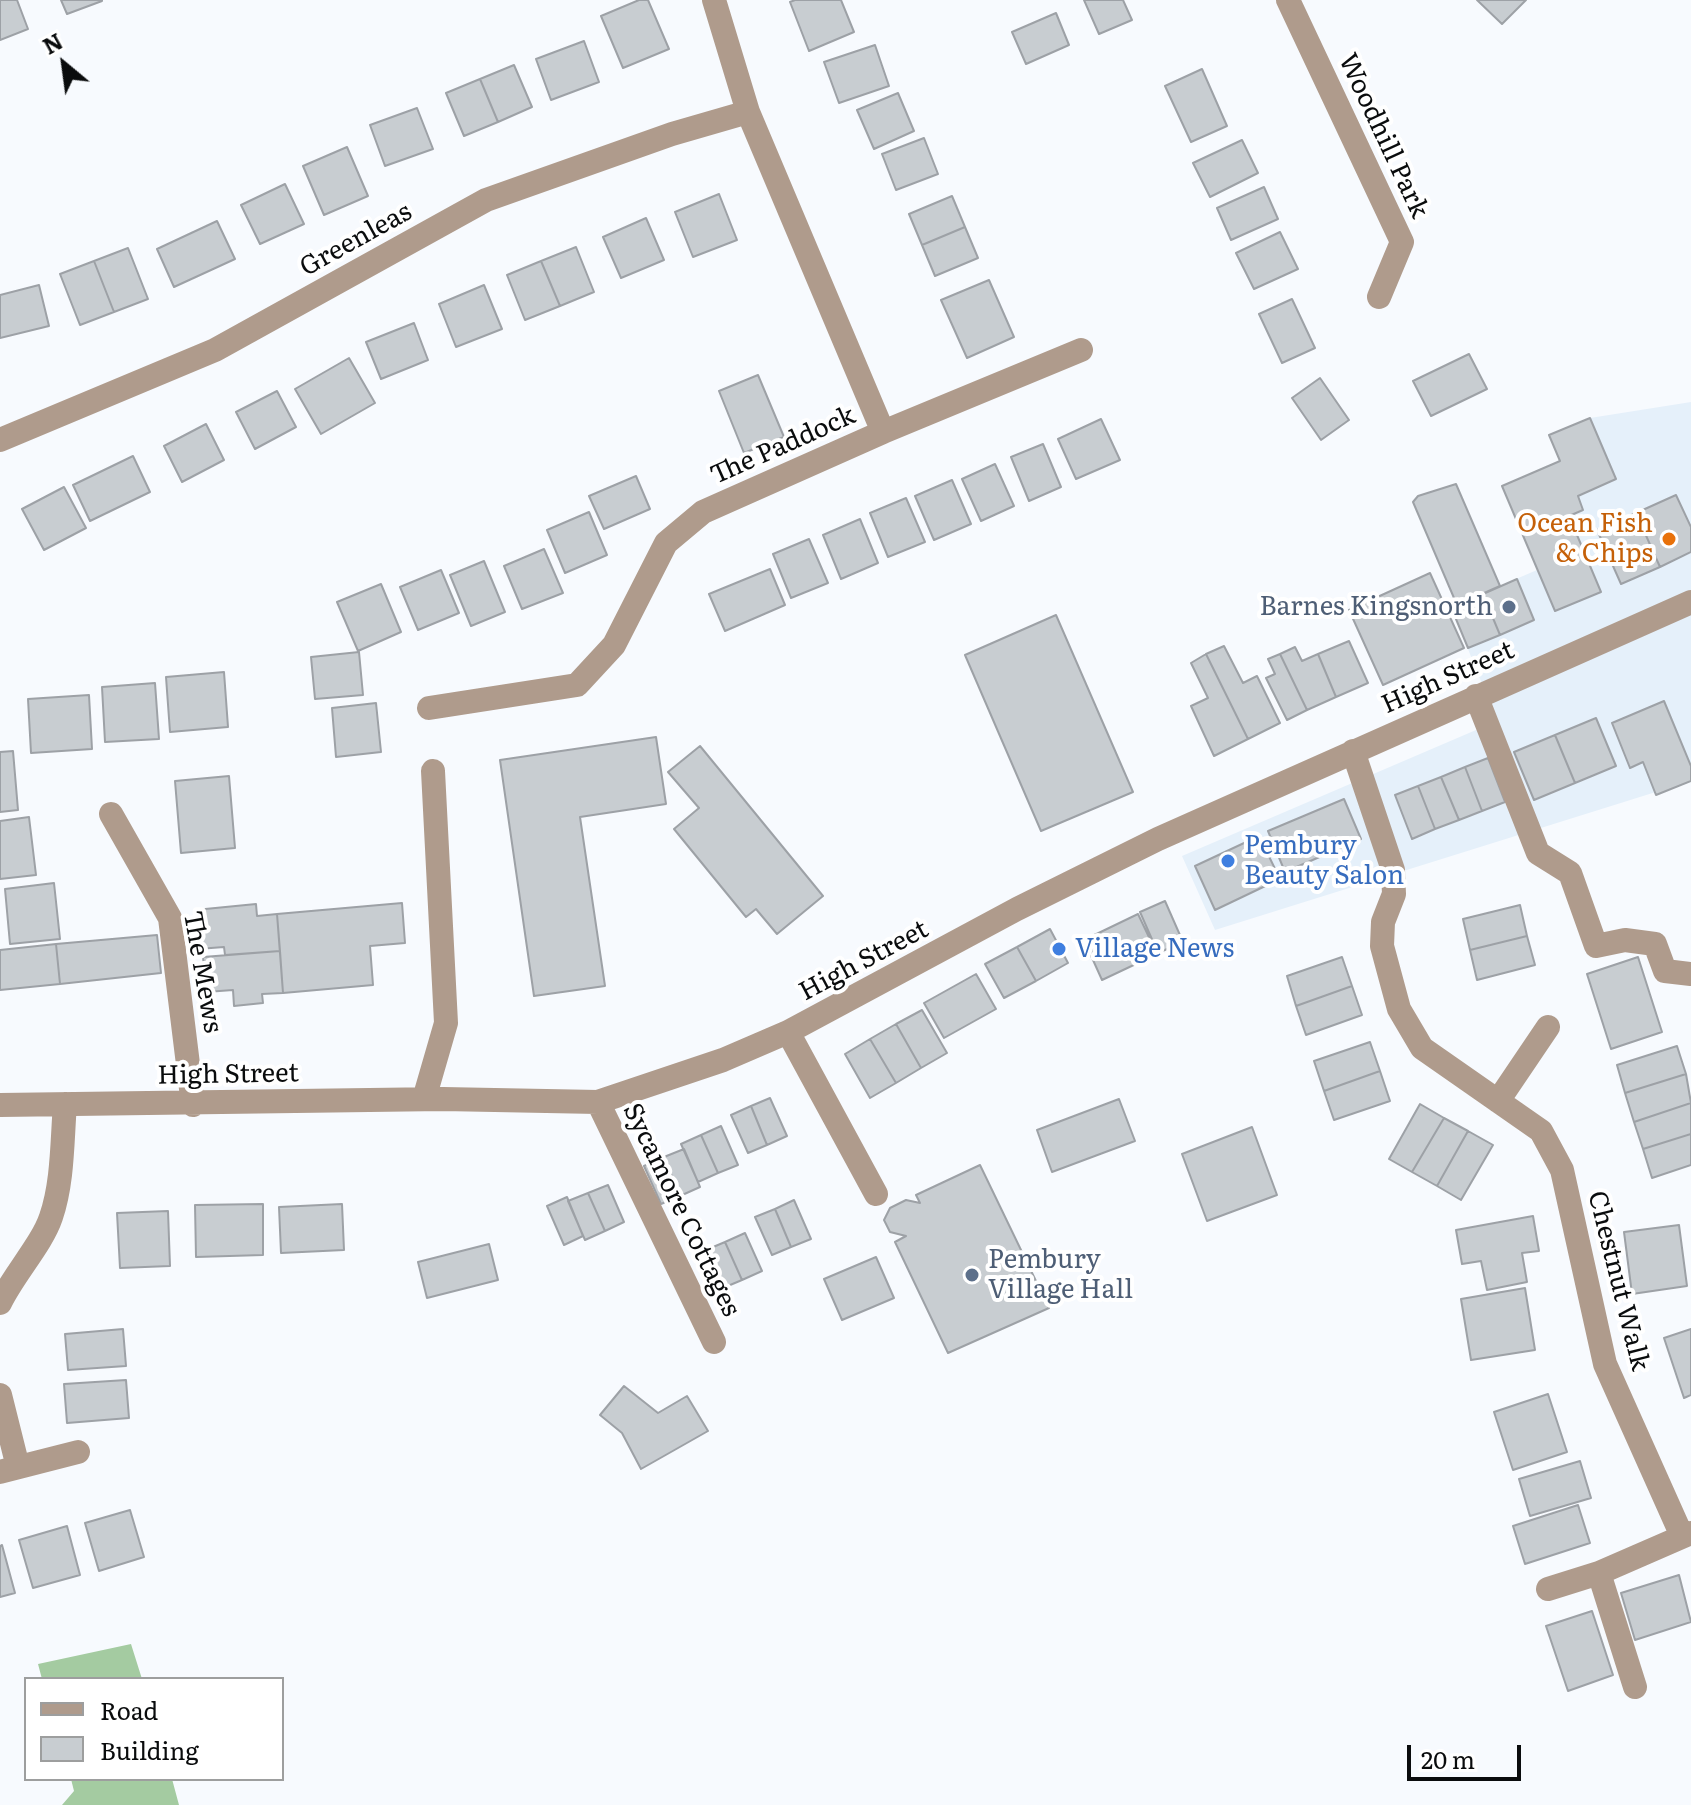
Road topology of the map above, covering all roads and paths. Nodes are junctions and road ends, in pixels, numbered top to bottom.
1 (714, 0) edge
2 (1288, 0) edge
3 (748, 112) junction
4 (1379, 297) dead end
5 (1081, 350) dead end
6 (883, 432) junction
7 (0, 440) edge
8 (1691, 602) edge
9 (1476, 696) junction
10 (429, 708) dead end
11 (1353, 751) junction
12 (433, 771) dead end
13 (111, 814) dead end
14 (1691, 974) edge
15 (1548, 1027) dead end
16 (788, 1032) junction
17 (424, 1099) junction
18 (1498, 1101) junction
19 (598, 1102) junction
20 (65, 1104) junction
21 (0, 1105) edge
22 (193, 1105) junction
23 (876, 1194) dead end
24 (0, 1303) edge
25 (714, 1342) dead end
26 (0, 1395) edge
27 (78, 1452) dead end
28 (9, 1470) edge
29 (1686, 1534) edge
30 (1599, 1573) junction
31 (1548, 1589) dead end
32 (1635, 1687) dead end

1 - 3 street, The Paddock
2 - 4 street, Woodhill Park
3 - 6 street, The Paddock
3 - 7 street, Greenleas
5 - 6 street
6 - 10 street, The Paddock
8 - 9 street, High Street
9 - 11 street, High Street
9 - 14 street
11 - 16 street, High Street
11 - 18 street, Chestnut Walk
12 - 17 street
13 - 22 street, The Mews
15 - 18 street
16 - 19 street, High Street
16 - 23 street
17 - 19 street, High Street
17 - 22 street, High Street
18 - 29 street, Chestnut Walk
19 - 25 street, Sycamore Cottages
20 - 21 street, High Street
20 - 22 street, High Street
20 - 24 street
26 - 28 street
27 - 28 street
29 - 30 street, Chestnut Walk
30 - 31 street, Chestnut Walk
30 - 32 street

